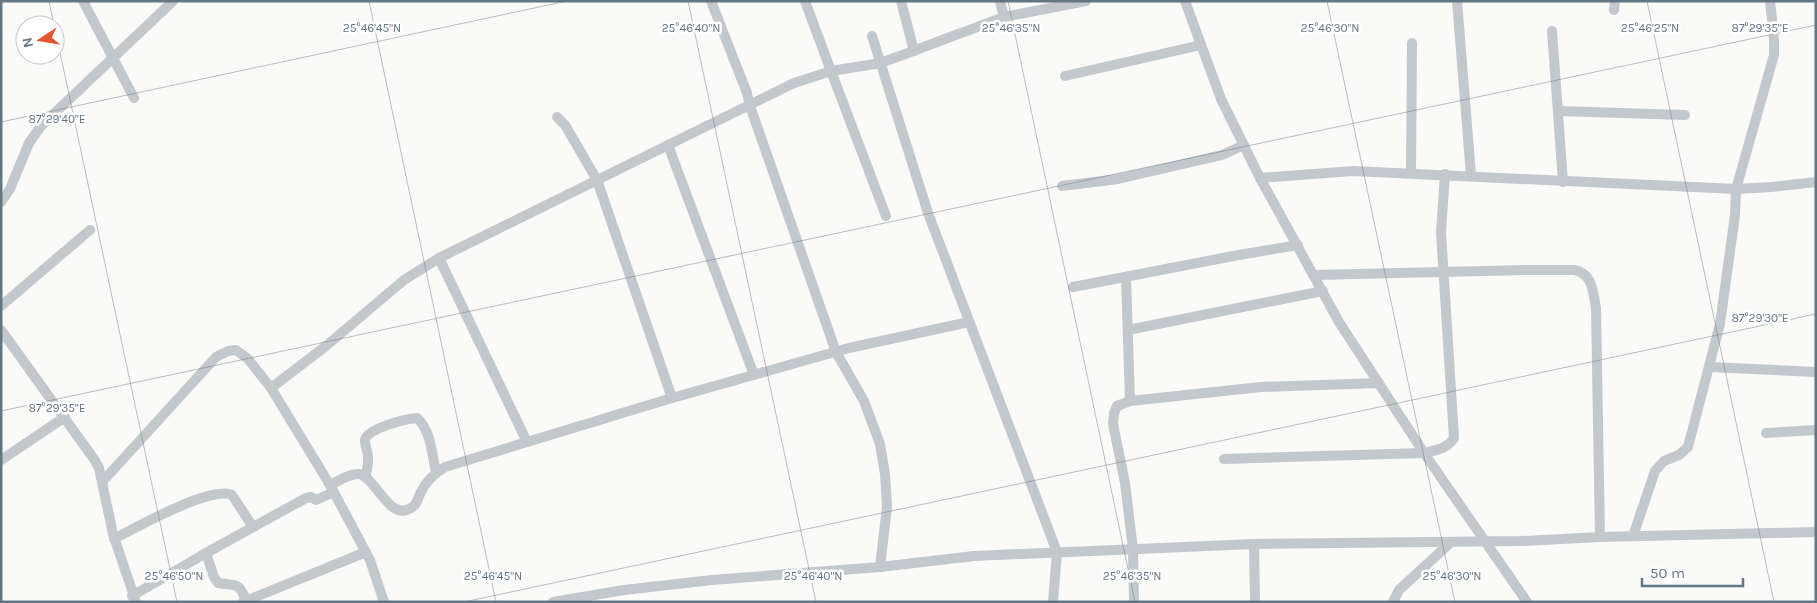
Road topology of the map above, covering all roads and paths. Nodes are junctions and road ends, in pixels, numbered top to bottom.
1 (83, 1) edge
2 (173, 1) edge
3 (711, 1) edge
4 (805, 1) edge
5 (901, 1) edge
6 (1000, 1) edge
7 (1185, 1) edge
8 (1457, 1) edge
9 (1770, 1) edge
10 (1079, 2) edge
11 (1004, 17) junction
12 (1552, 31) dead end
13 (872, 36) dead end
14 (1412, 43) dead end
15 (1201, 45) junction
16 (914, 51) junction
17 (114, 58) junction
18 (881, 64) junction
19 (831, 71) junction
20 (1065, 76) dead end
21 (134, 98) dead end
22 (750, 104) junction
23 (1558, 111) junction
24 (1685, 115) dead end
25 (557, 117) dead end
26 (668, 145) junction
27 (1244, 145) junction
28 (1410, 172) junction
29 (1445, 174) junction
30 (1471, 175) junction
31 (1260, 178) junction
32 (597, 180) junction
33 (1563, 182) junction
34 (1816, 182) edge
35 (1062, 186) dead end
36 (1736, 189) junction
37 (1, 202) edge
38 (886, 216) dead end
39 (90, 230) dead end
40 (1298, 245) junction
41 (439, 258) junction
42 (1443, 272) junction
43 (1314, 275) junction
44 (1126, 277) junction
45 (1073, 287) dead end
46 (1323, 292) junction
47 (1, 306) edge
48 (969, 322) junction
49 (1, 330) edge
50 (1128, 330) junction
51 (836, 352) junction
52 (1709, 367) junction
53 (1816, 372) edge
54 (754, 375) junction
55 (1379, 383) junction
56 (271, 388) junction
57 (672, 398) junction
58 (1130, 401) junction
59 (64, 417) junction
60 (1816, 430) edge
61 (1766, 433) dead end
62 (527, 442) junction
63 (1424, 453) junction
64 (1224, 459) dead end
65 (1, 460) edge
66 (436, 472) junction
67 (365, 477) junction
68 (102, 481) junction
69 (332, 488) junction
70 (253, 527) junction
71 (1816, 532) edge
72 (1633, 536) junction
73 (1600, 537) junction
74 (114, 539) junction
75 (1487, 542) junction
76 (1450, 543) junction
77 (1254, 544) junction
78 (1133, 549) junction
79 (366, 552) junction
80 (1056, 552) junction
81 (206, 553) junction
82 (880, 568) junction
83 (134, 599) edge
84 (244, 601) edge
85 (384, 602) edge
86 (553, 602) edge
87 (1053, 602) edge
88 (1134, 602) edge
89 (1255, 602) edge
90 (1393, 602) edge
91 (1527, 602) edge

1 - 17 street
2 - 17 street
3 - 22 street
4 - 19 street
5 - 16 street
6 - 11 street
7 - 15 street
8 - 30 street
9 - 36 street
10 - 11 street
11 - 16 street
12 - 23 street
13 - 18 street
14 - 28 street
15 - 20 street
15 - 27 street
16 - 18 street
17 - 21 street
17 - 37 street
18 - 19 street
18 - 48 street
19 - 22 street
19 - 38 street
22 - 26 street
22 - 51 street
23 - 24 street
23 - 33 street
25 - 32 street
26 - 32 street
26 - 54 street
27 - 31 street
27 - 35 street
28 - 29 street
28 - 31 street
29 - 30 street
29 - 42 street
30 - 33 street
31 - 40 street
32 - 41 street
32 - 57 street
33 - 36 street
34 - 36 street
36 - 52 street
39 - 47 street
40 - 43 street
40 - 44 street
41 - 56 street
41 - 62 street
42 - 43 street
42 - 63 street
42 - 73 street
43 - 46 street
44 - 45 street
44 - 50 street
46 - 50 street
46 - 55 street
48 - 51 street
48 - 80 street
49 - 59 street
50 - 58 street
51 - 54 street
51 - 82 street
52 - 53 street
52 - 72 street
54 - 57 street
55 - 58 street
55 - 63 street
56 - 68 street
56 - 69 street
57 - 62 street
58 - 78 street
59 - 65 street
59 - 68 street
60 - 61 street
62 - 66 street
63 - 64 street
63 - 75 street
66 - 67 street
66 - 67 street
67 - 69 street
68 - 74 street
69 - 70 street
69 - 79 street
70 - 74 street
70 - 81 street
71 - 72 street
72 - 73 street
73 - 75 street
74 - 83 street
75 - 76 street
75 - 91 street
76 - 77 street
76 - 90 street
77 - 78 street
77 - 89 street
78 - 80 street
78 - 88 street
79 - 84 street
79 - 85 street
80 - 82 street
80 - 87 street
81 - 83 street
81 - 84 street
82 - 86 street

